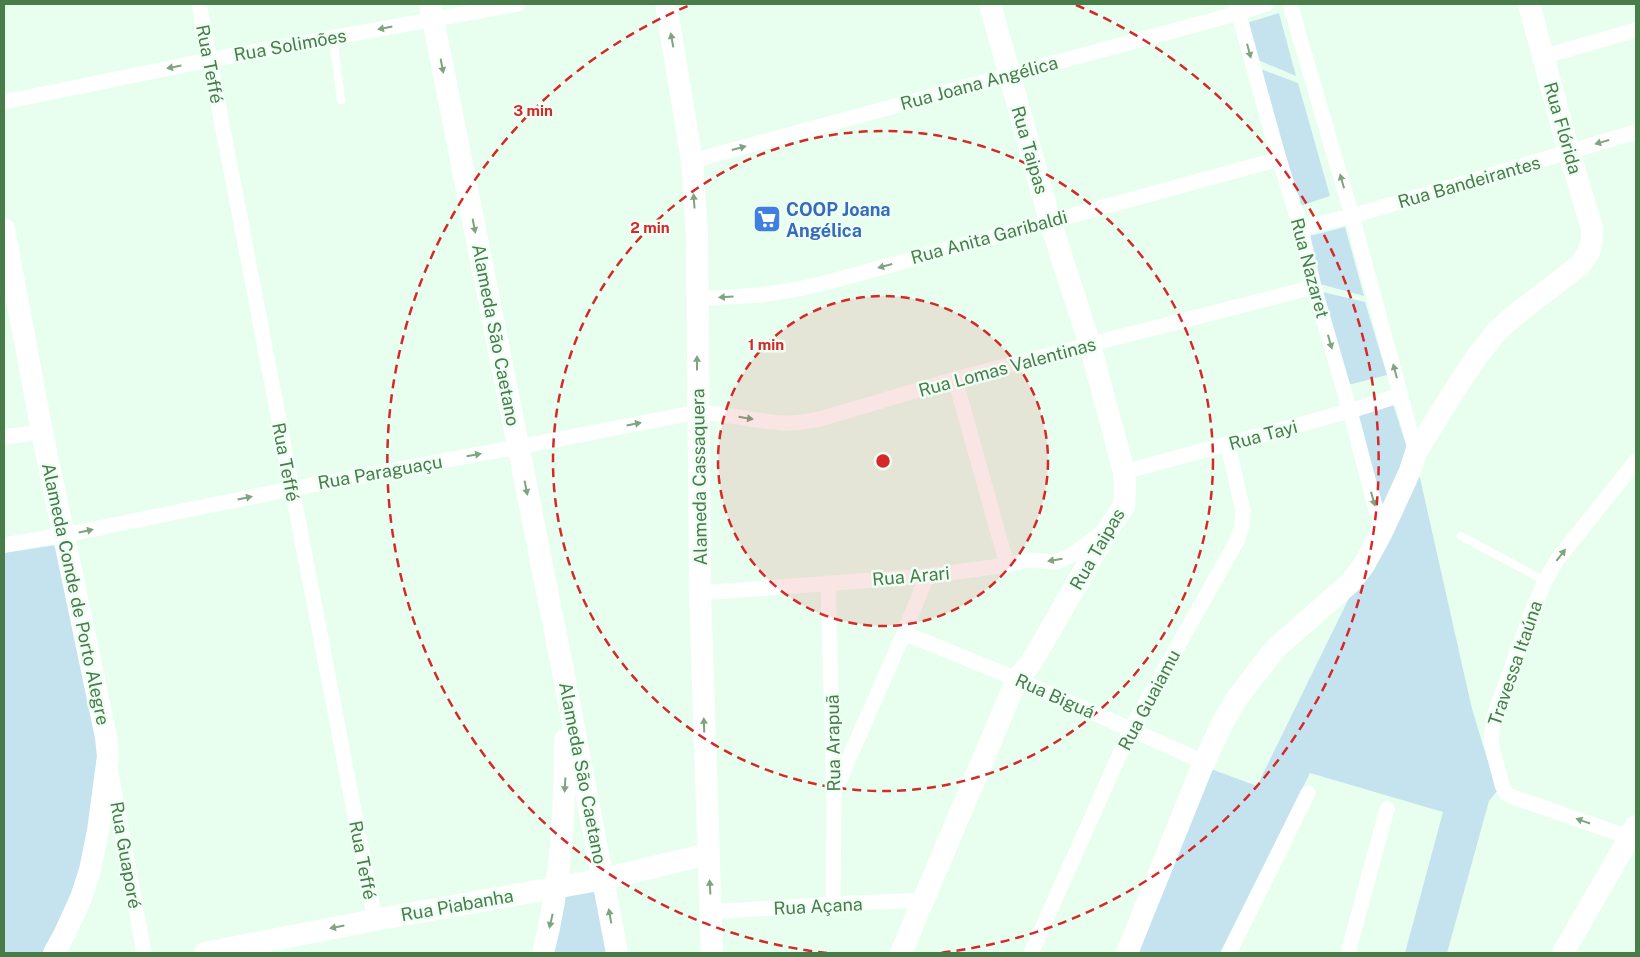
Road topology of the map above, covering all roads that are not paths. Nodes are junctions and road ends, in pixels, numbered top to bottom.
1 (199, 4) edge
2 (518, 4) edge
3 (666, 4) edge
4 (990, 4) edge
5 (1266, 4) edge
6 (1290, 4) edge
7 (1529, 4) edge
8 (1238, 8) edge
9 (432, 11) edge
10 (1636, 30) edge
11 (333, 37) junction
12 (1542, 57) junction
13 (209, 60) junction
14 (1009, 75) junction
15 (341, 100) dead end
16 (4, 102) edge
17 (1636, 132) edge
18 (1569, 152) junction
19 (1279, 159) junction
20 (692, 161) junction
21 (1352, 216) junction
22 (1050, 221) junction
23 (1301, 228) junction
24 (4, 229) edge
25 (1314, 287) junction
26 (697, 299) junction
27 (1090, 345) junction
28 (955, 379) junction
29 (1401, 395) junction
30 (1350, 411) junction
31 (698, 412) junction
32 (42, 432) junction
33 (4, 437) edge
34 (1228, 445) junction
35 (518, 447) junction
36 (1416, 452) junction
37 (1636, 461) edge
38 (1124, 472) junction
39 (291, 489) junction
40 (1110, 526) junction
41 (1382, 532) junction
42 (64, 535) junction
43 (1461, 536) dead end
44 (4, 545) edge
45 (1007, 565) junction
46 (927, 576) junction
47 (1544, 581) junction
48 (828, 583) junction
49 (700, 593) junction
50 (904, 633) junction
51 (562, 666) junction
52 (1017, 679) junction
53 (1131, 729) junction
54 (108, 756) junction
55 (1204, 762) junction
56 (834, 792) junction
57 (1308, 793) dead end
58 (1388, 809) dead end
59 (1633, 832) edge
60 (708, 854) junction
61 (604, 880) junction
62 (557, 888) junction
63 (925, 900) junction
64 (833, 904) junction
65 (711, 912) junction
66 (375, 920) junction
67 (1571, 948) edge
68 (54, 953) edge
69 (144, 953) edge
70 (205, 953) edge
71 (543, 953) edge
72 (617, 953) edge
73 (712, 953) edge
74 (901, 953) edge
75 (1031, 953) edge
76 (1128, 953) edge
77 (1229, 953) edge
78 (1348, 953) edge

1 - 13 street, Rua Teffé
2 - 9 street, Rua Solimões
20 -> 3 street, Alameda Cassaquera
4 - 14 street, Rua Taipas
5 - 8 street, Rua Joana Angélica
21 -> 6 street
7 - 12 street, Rua Flórida
8 - 14 street, Rua Joana Angélica
8 -> 19 street, Rua Nazaret
9 -> 11 street, Rua Solimões
9 -> 35 street, Alameda São Caetano
10 - 12 street
11 - 13 street, Rua Solimões
11 - 15 lane
12 - 18 street, Rua Flórida
13 -> 16 street, Rua Solimões
13 - 39 street, Rua Teffé
20 -> 14 street, Rua Joana Angélica
14 - 22 street, Rua Taipas
17 -> 18 street, Rua Bandeirantes
18 - 21 street, Rua Bandeirantes
18 - 36 street, Rua Flórida
19 - 22 street, Rua Anita Garibaldi
19 - 23 street, Rua Nazaret
26 -> 20 street, Alameda Cassaquera
21 - 23 street, Rua Bandeirantes
29 -> 21 street
22 -> 26 street, Rua Anita Garibaldi
22 - 27 street, Rua Taipas
23 - 25 street, Rua Nazaret
24 - 32 street, Alameda Conde de Porto Alegre
25 - 27 street, Rua Lomas Valentinas
25 -> 30 street, Rua Nazaret
31 -> 26 street, Alameda Cassaquera
27 - 28 street, Rua Lomas Valentinas
27 - 38 street, Rua Taipas
31 -> 28 street, Rua Lomas Valentinas
28 - 45 street
29 - 30 street, Rua Tayi
29 - 36 street
30 - 34 street, Rua Tayi
30 -> 41 street, Rua Nazaret
35 -> 31 street, Rua Paraguaçu
31 - 49 street, Alameda Cassaquera
32 - 33 street
32 - 42 street, Alameda Conde de Porto Alegre
34 - 38 street, Rua Tayi
34 - 53 street, Rua Guaiamu
39 -> 35 street, Rua Paraguaçu
35 -> 51 street, Alameda São Caetano
36 - 41 street
47 -> 37 street, Travessa Itaúna
38 - 40 street, Rua Taipas
42 -> 39 street, Rua Paraguaçu
39 - 66 street, Rua Teffé
40 -> 45 street, Rua Arari
40 - 52 street, Rua Taipas
41 - 55 street
42 - 44 street, Rua Paraguaçu
42 - 54 street, Alameda Conde de Porto Alegre
43 - 47 lane
45 - 46 street, Rua Arari
46 - 48 street, Rua Arari
46 - 50 street
59 -> 47 street, Travessa Itaúna
48 - 49 street, Rua Arari
48 - 56 street, Rua Arapuã
60 -> 49 street, Alameda Cassaquera
50 - 52 street, Rua Biguá
50 - 56 street
51 - 61 street, Alameda São Caetano
51 -> 62 street, Alameda São Caetano
52 - 53 street, Rua Biguá
52 - 63 street, Rua Taipas
53 - 55 street, Rua Biguá
53 - 75 street, Rua Guaiamu
54 - 68 street, Alameda Conde de Porto Alegre
54 - 69 street, Rua Guaporé
55 - 76 street
56 - 64 street, Rua Arapuã
57 - 77 street
58 - 78 street
59 - 67 street
60 - 61 street, Rua Piabanha
65 -> 60 street, Alameda Cassaquera
61 - 62 street, Rua Piabanha
72 -> 61 street, Alameda São Caetano
62 - 66 street, Rua Piabanha
62 -> 71 street, Alameda São Caetano
63 - 64 street, Rua Açana
63 - 74 street, Rua Taipas
64 - 65 street, Rua Açana
65 - 73 street, Alameda Cassaquera
66 -> 70 street, Rua Piabanha

